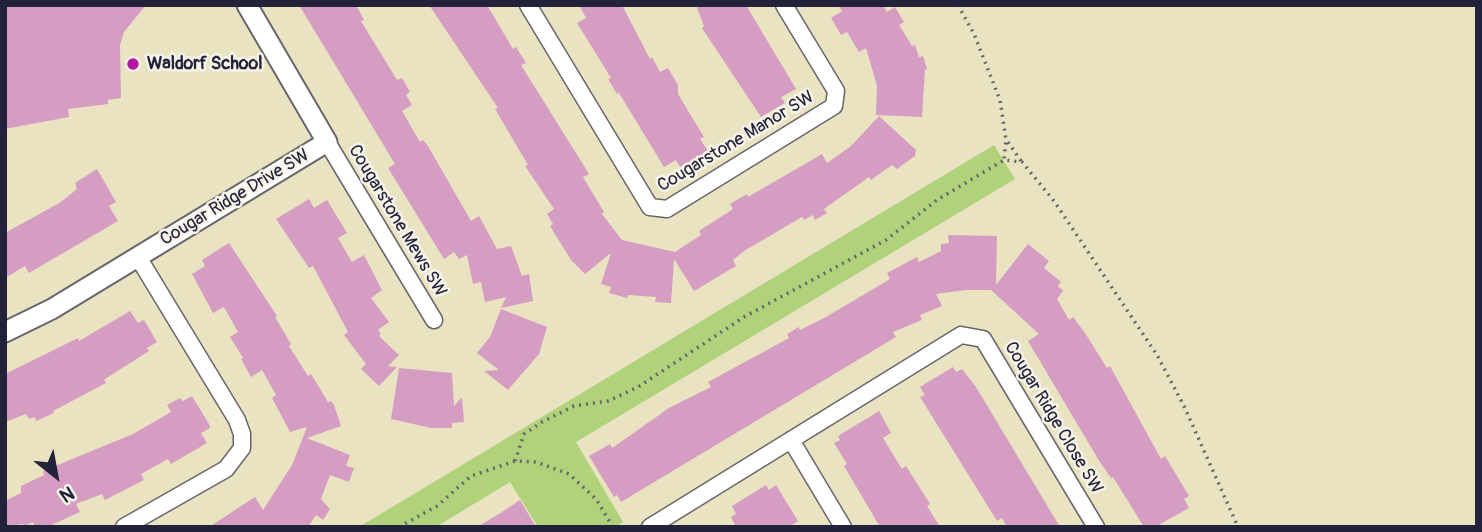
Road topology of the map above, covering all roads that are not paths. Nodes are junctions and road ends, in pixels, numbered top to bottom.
1 (247, 5) edge
2 (528, 5) edge
3 (784, 5) edge
4 (327, 142) junction
5 (138, 257) junction
6 (435, 320) dead end
7 (5, 332) edge
8 (792, 440) junction
9 (124, 527) edge
10 (650, 527) edge
11 (843, 527) edge
12 (1096, 527) edge

1 - 4 street, Cougar Ridge Drive SW
2 - 3 street, Cougarstone Manor SW
4 - 5 street, Cougar Ridge Drive SW
4 - 6 street, Cougarstone Mews SW
5 - 7 street, Cougar Ridge Drive SW
5 - 9 street
8 - 10 street, Cougar Ridge Close SW
8 - 11 street
8 - 12 street, Cougar Ridge Close SW

